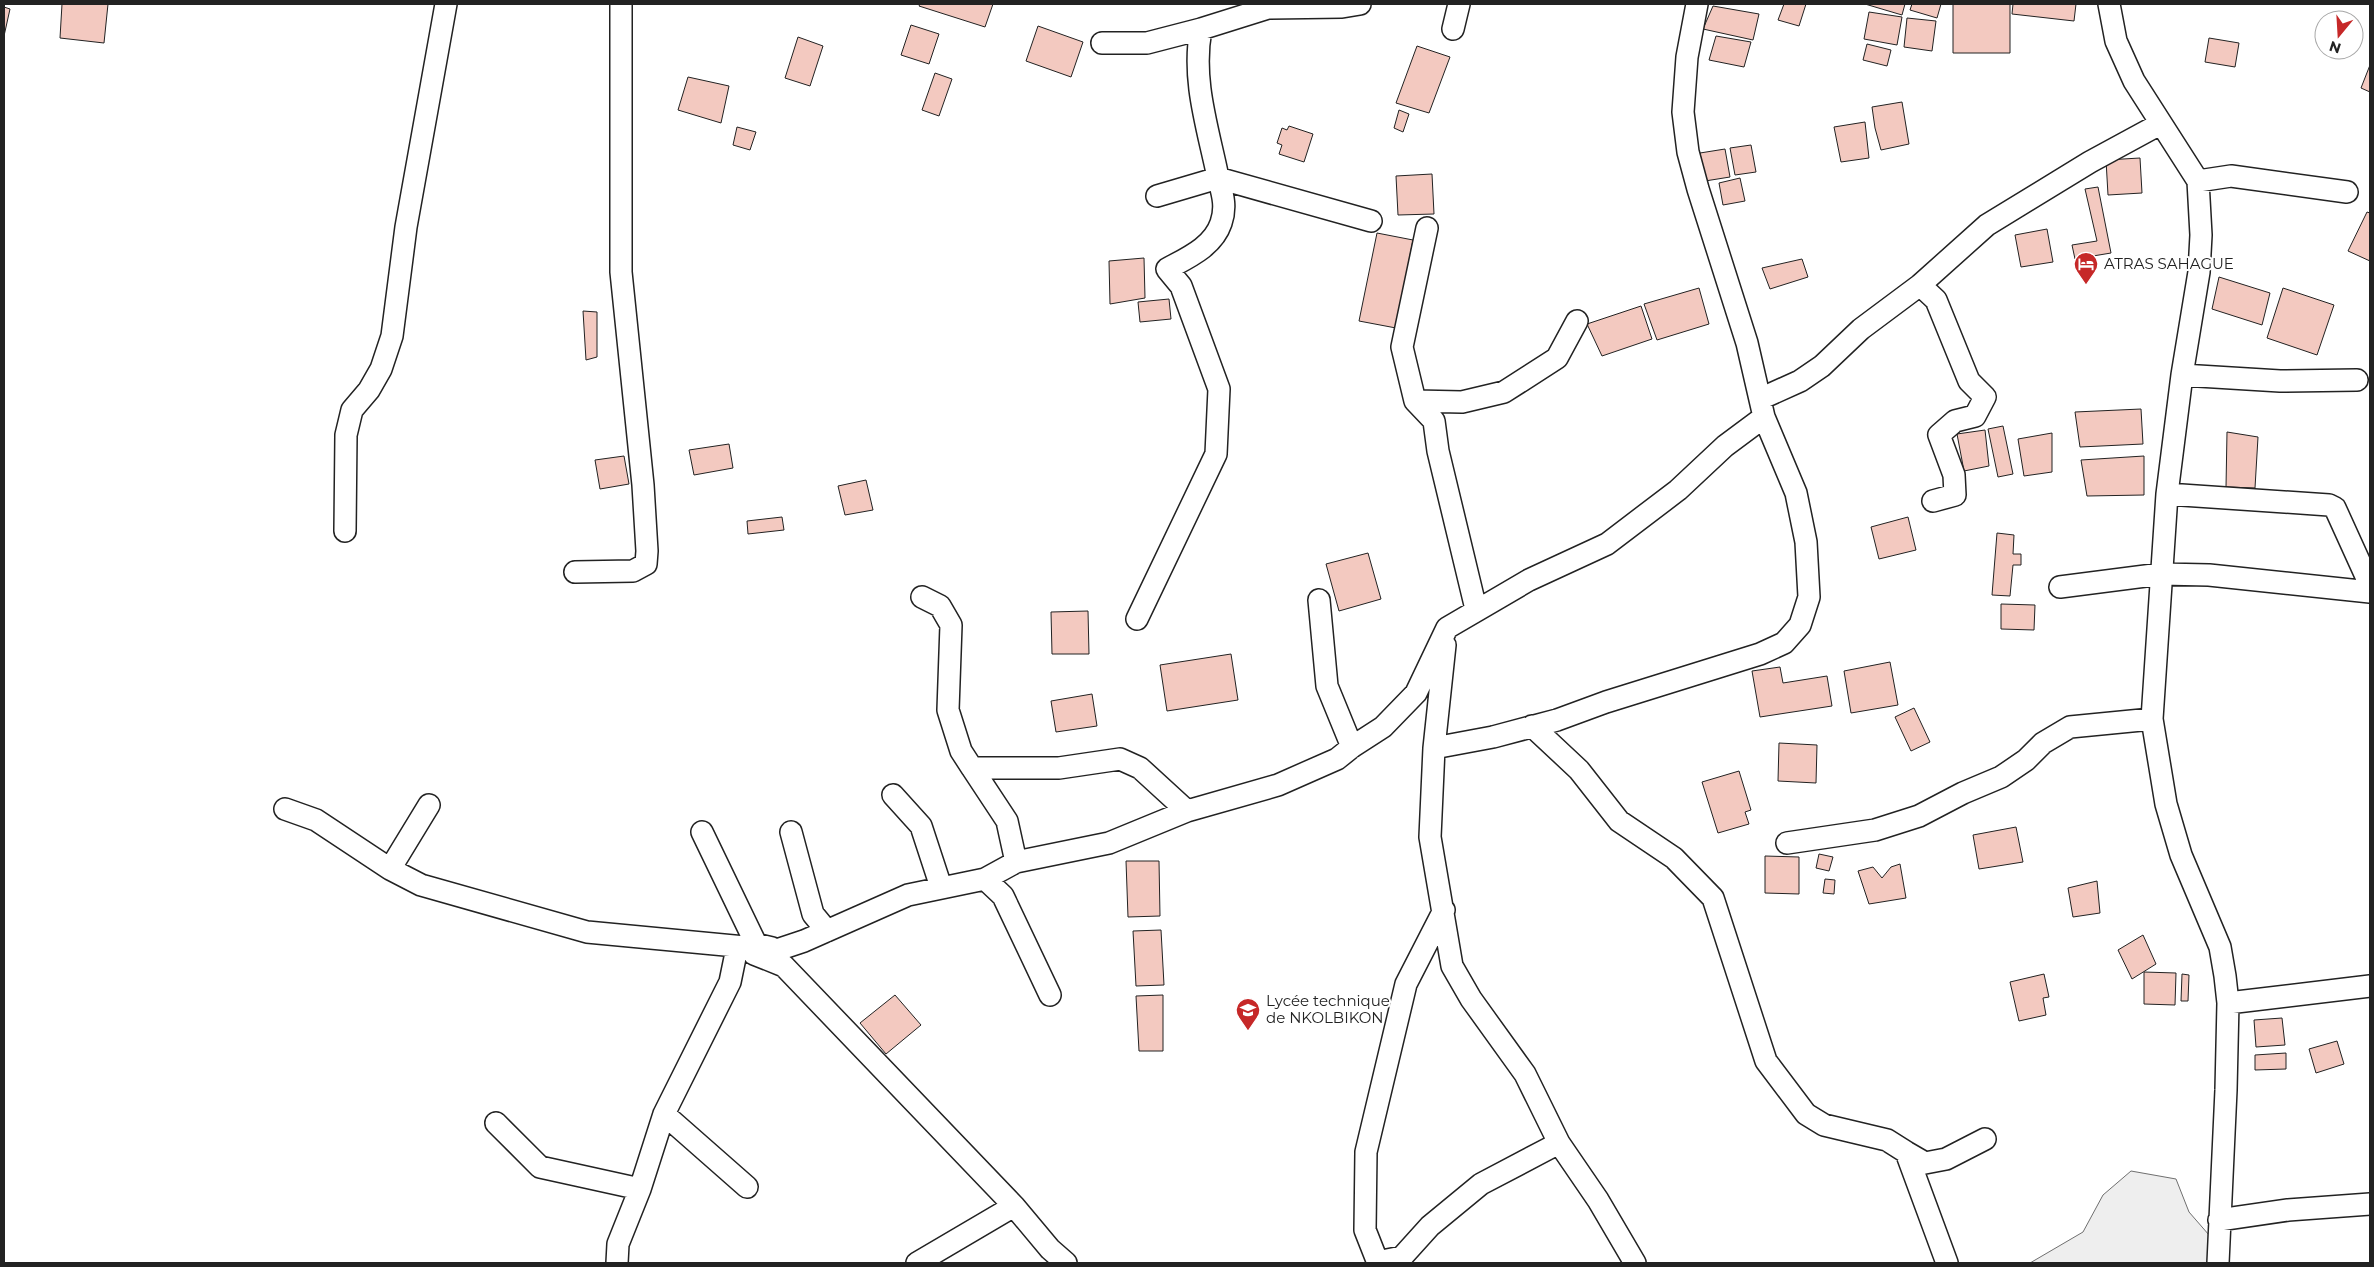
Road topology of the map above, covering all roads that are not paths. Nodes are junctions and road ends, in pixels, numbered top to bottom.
1 (446, 4) edge
2 (621, 4) edge
3 (1360, 4) edge
4 (1459, 4) edge
5 (1697, 4) edge
6 (2109, 4) edge
7 (1267, 6) edge
8 (1201, 29) junction
9 (1453, 29) dead end
10 (1102, 43) dead end
11 (2160, 124) junction
12 (1218, 178) junction
13 (2198, 181) junction
14 (2346, 192) dead end
15 (1157, 196) dead end
16 (1371, 221) dead end
17 (1427, 228) dead end
18 (1920, 285) junction
19 (1578, 321) dead end
20 (2182, 375) junction
21 (2357, 380) dead end
22 (1415, 401) junction
23 (1762, 408) junction
24 (2167, 494) junction
25 (1933, 501) dead end
26 (345, 531) dead end
27 (575, 572) dead end
28 (2161, 574) junction
29 (2370, 584) edge
30 (2060, 587) dead end
31 (2370, 592) edge
32 (922, 597) dead end
33 (1319, 600) dead end
34 (1476, 609) junction
35 (1137, 619) dead end
36 (1447, 628) junction
37 (2152, 719) junction
38 (1532, 726) junction
39 (1352, 746) junction
40 (1434, 748) junction
41 (972, 768) junction
42 (893, 794) dead end
43 (429, 805) dead end
44 (286, 809) dead end
45 (1187, 811) junction
46 (702, 832) dead end
47 (791, 832) dead end
48 (1787, 843) dead end
49 (1016, 862) junction
50 (390, 869) junction
51 (985, 879) junction
52 (941, 887) junction
53 (1444, 910) junction
54 (827, 930) junction
55 (737, 948) junction
56 (777, 950) junction
57 (2370, 986) edge
58 (1050, 995) dead end
59 (2228, 1003) junction
60 (664, 1114) junction
61 (496, 1123) dead end
62 (1985, 1140) dead end
63 (1559, 1143) junction
64 (1906, 1152) junction
65 (747, 1187) dead end
66 (640, 1189) junction
67 (2370, 1204) edge
68 (1014, 1206) junction
69 (2219, 1220) junction
70 (1378, 1262) edge
71 (617, 1263) edge
72 (917, 1263) edge
73 (1066, 1263) edge
74 (1635, 1263) edge
75 (1947, 1263) edge
76 (2218, 1263) edge

1 - 26 street
2 - 27 street
3 - 7 street
4 - 9 street
5 - 23 street
6 - 11 street
7 - 8 street
8 - 10 street
8 - 12 street
11 - 13 street
11 - 18 street
12 - 15 street
12 - 16 street
12 - 35 street
13 - 14 street
13 - 20 street
17 - 22 street
18 - 23 street
18 - 25 street
19 - 22 street
20 - 21 street
20 - 24 street
22 - 34 street
23 - 34 street
23 - 38 street
24 - 28 street
24 - 29 street
28 - 30 street
28 - 31 street
28 - 37 street
32 - 41 street
33 - 39 street
34 - 36 street
36 - 39 street
36 - 40 street
37 - 48 street
37 - 59 street
38 - 40 street
38 - 64 street
39 - 45 street
40 - 53 street
41 - 45 street
41 - 49 street
42 - 52 street
43 - 50 street
44 - 50 street
45 - 49 street
46 - 56 street
47 - 54 street
49 - 51 street
50 - 55 street
51 - 52 street
51 - 58 street
52 - 54 street
53 - 63 street
53 - 70 street
54 - 56 street
55 - 56 street
55 - 60 street
55 - 68 street
57 - 59 street
59 - 69 street
60 - 65 street
60 - 66 street
61 - 66 street
62 - 64 street
63 - 70 street
63 - 74 street
64 - 75 street
66 - 71 street
67 - 69 street
68 - 72 street
68 - 73 street
69 - 76 street

